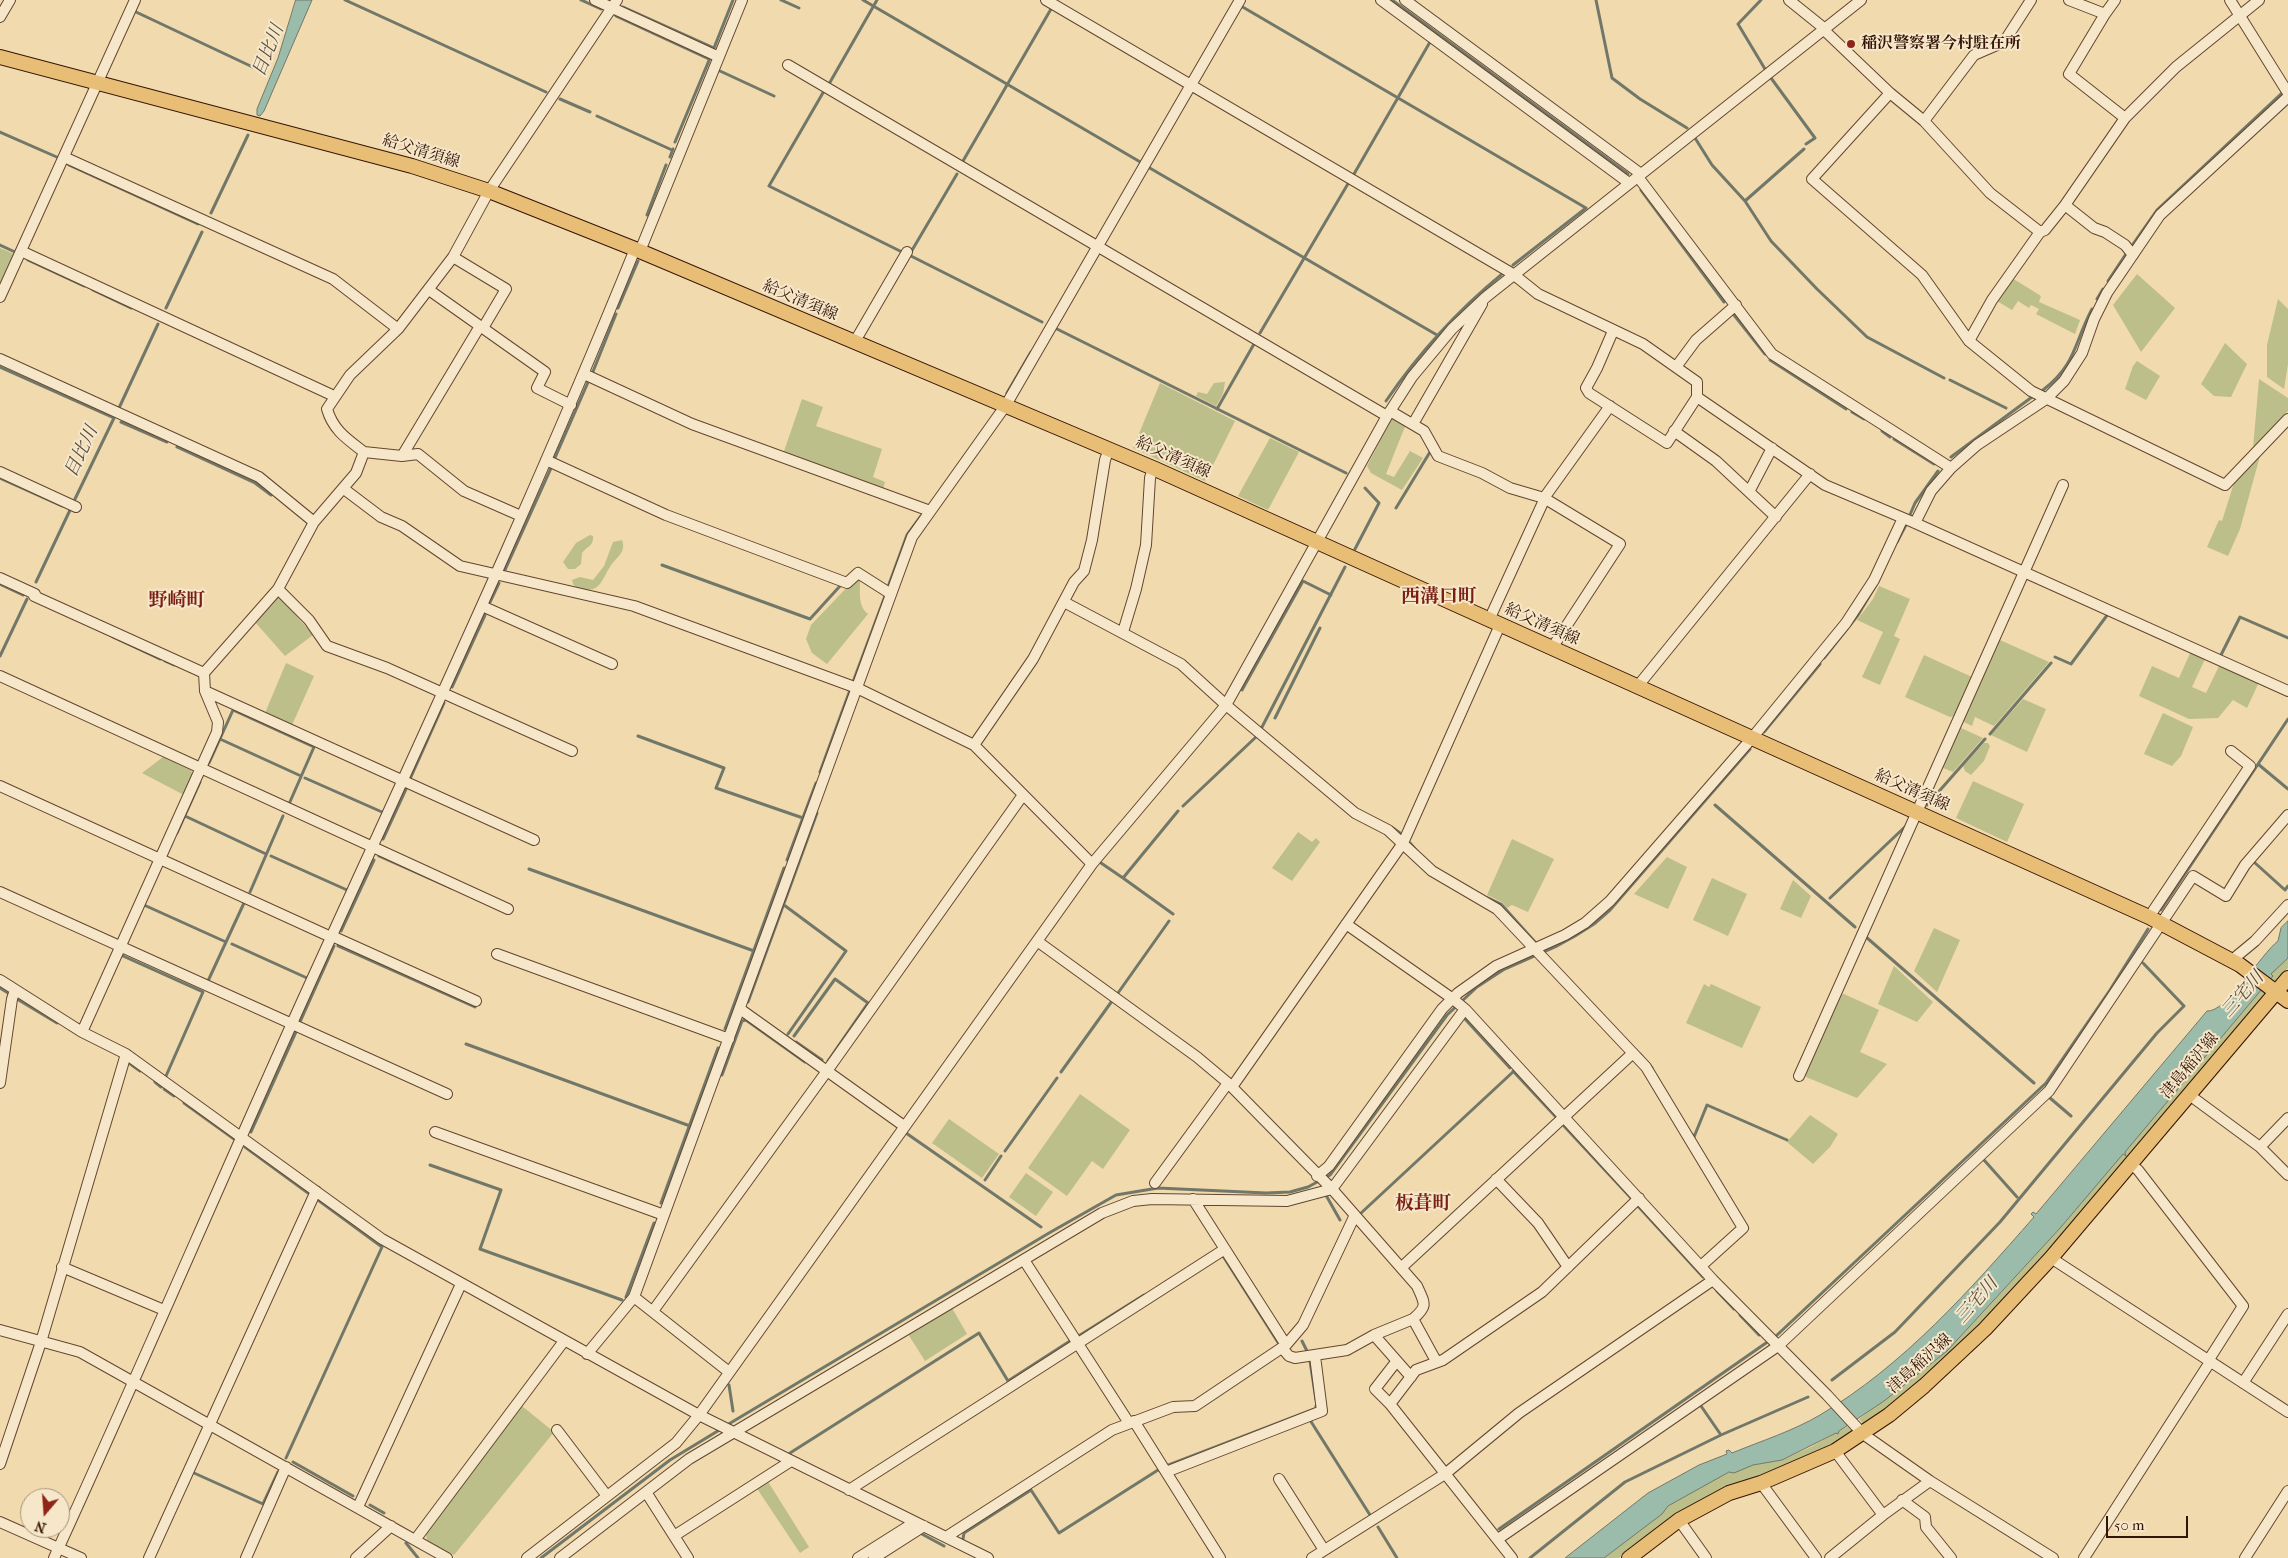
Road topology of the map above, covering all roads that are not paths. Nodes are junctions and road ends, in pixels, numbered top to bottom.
1 (10, 0) edge
2 (135, 0) edge
3 (595, 0) edge
4 (742, 0) edge
5 (1046, 0) edge
6 (1240, 0) edge
7 (1381, 0) edge
8 (1405, 0) edge
9 (1789, 0) edge
10 (1861, 0) edge
11 (2032, 0) edge
12 (2069, 0) edge
13 (2115, 0) edge
14 (2230, 0) edge
15 (2258, 0) edge
16 (614, 4) edge
17 (2105, 14) junction
18 (2239, 15) junction
19 (0, 17) edge
20 (1825, 29) junction
21 (0, 57) edge
22 (719, 57) junction
23 (788, 65) dead end
24 (97, 84) junction
25 (1191, 84) junction
26 (1890, 93) junction
27 (2288, 95) edge
28 (2125, 118) junction
29 (1924, 121) junction
30 (64, 157) junction
31 (1636, 178) junction
32 (489, 191) junction
33 (2065, 205) junction
34 (2040, 232) junction
35 (1098, 246) junction
36 (637, 250) junction
37 (21, 251) junction
38 (907, 252) dead end
39 (2133, 255) junction
40 (453, 257) junction
41 (1513, 274) junction
42 (429, 290) junction
43 (0, 296) edge
44 (1486, 297) junction
45 (1736, 305) junction
46 (481, 327) junction
47 (398, 329) junction
48 (1613, 331) junction
49 (1969, 341) junction
50 (854, 343) junction
51 (0, 359) edge
52 (1676, 367) junction
53 (584, 374) junction
54 (334, 396) junction
55 (1696, 397) junction
56 (2046, 399) junction
57 (571, 404) junction
58 (1006, 405) junction
59 (1610, 406) junction
60 (1388, 413) junction
61 (2288, 418) edge
62 (1413, 424) junction
63 (1674, 431) junction
64 (1772, 448) junction
65 (1109, 449) junction
66 (364, 452) junction
67 (402, 456) junction
68 (546, 460) junction
69 (1154, 468) junction
70 (1952, 468) junction
71 (0, 472) edge
72 (1810, 474) junction
73 (2063, 485) dead end
74 (344, 489) junction
75 (1749, 492) junction
76 (1545, 498) junction
77 (76, 507) dead end
78 (930, 511) junction
79 (521, 516) junction
80 (1776, 517) junction
81 (1903, 518) junction
82 (314, 522) junction
83 (1915, 523) junction
84 (1316, 542) junction
85 (2024, 572) junction
86 (496, 575) junction
87 (0, 578) edge
88 (278, 589) junction
89 (891, 594) junction
90 (1064, 602) junction
91 (482, 606) junction
92 (1495, 622) junction
93 (1123, 632) junction
94 (1552, 648) junction
95 (612, 664) dead end
96 (204, 673) junction
97 (0, 676) edge
98 (1637, 687) junction
99 (857, 688) junction
100 (205, 691) junction
101 (2288, 691) edge
102 (442, 692) junction
103 (1226, 705) junction
104 (1752, 738) junction
105 (974, 745) junction
106 (572, 751) dead end
107 (2231, 751) dead end
108 (200, 769) junction
109 (402, 780) junction
110 (0, 786) edge
111 (1022, 795) junction
112 (1916, 812) junction
113 (2288, 815) edge
114 (534, 840) dead end
115 (1403, 843) junction
116 (372, 847) junction
117 (159, 860) junction
118 (1092, 864) junction
119 (0, 892) edge
120 (2288, 904) edge
121 (508, 909) dead end
122 (2156, 920) junction
123 (1346, 924) junction
124 (332, 936) junction
125 (1037, 941) junction
126 (120, 947) junction
127 (1538, 952) junction
128 (497, 954) dead end
129 (2236, 962) junction
130 (2288, 978) edge
131 (0, 980) edge
132 (15, 990) junction
133 (2276, 992) junction
134 (2288, 1001) edge
135 (476, 1002) dead end
136 (1459, 1004) junction
137 (740, 1009) junction
138 (292, 1024) junction
139 (82, 1032) junction
140 (729, 1040) junction
141 (3, 1044) edge
142 (1633, 1053) junction
143 (126, 1054) junction
144 (827, 1071) junction
145 (1799, 1076) dead end
146 (0, 1083) edge
147 (1230, 1085) junction
148 (446, 1094) dead end
149 (2188, 1094) junction
150 (1564, 1116) junction
151 (2288, 1118) edge
152 (904, 1126) junction
153 (435, 1132) dead end
154 (241, 1136) junction
155 (2260, 1147) junction
156 (2131, 1164) junction
157 (2288, 1175) edge
158 (1496, 1179) junction
159 (1323, 1181) junction
160 (1155, 1183) dead end
161 (316, 1191) junction
162 (1639, 1198) junction
163 (1193, 1199) junction
164 (664, 1215) junction
165 (1355, 1215) junction
166 (1225, 1249) junction
167 (2051, 1258) junction
168 (1024, 1260) junction
169 (1701, 1266) junction
170 (62, 1267) junction
171 (1402, 1267) junction
172 (1568, 1267) junction
173 (1713, 1280) junction
174 (461, 1284) junction
175 (634, 1297) junction
176 (164, 1310) junction
177 (653, 1311) junction
178 (2288, 1314) edge
179 (1413, 1320) junction
180 (0, 1330) edge
181 (1374, 1335) junction
182 (564, 1341) junction
183 (41, 1342) junction
184 (1077, 1342) junction
185 (1774, 1342) junction
186 (1284, 1347) junction
187 (587, 1354) junction
188 (1315, 1356) junction
189 (1436, 1361) junction
190 (1396, 1362) junction
191 (2209, 1362) junction
192 (729, 1372) junction
193 (1411, 1377) junction
194 (133, 1381) junction
195 (2243, 1383) junction
196 (1390, 1404) junction
197 (2288, 1412) edge
198 (699, 1415) junction
199 (1131, 1422) junction
200 (210, 1424) junction
201 (726, 1429) junction
202 (557, 1430) dead end
203 (1861, 1431) junction
204 (1835, 1450) junction
205 (791, 1461) junction
206 (0, 1464) edge
207 (286, 1467) junction
208 (1166, 1472) junction
209 (1445, 1474) junction
210 (1279, 1478) dead end
211 (1930, 1481) junction
212 (1761, 1483) junction
213 (849, 1490) junction
214 (2288, 1491) edge
215 (646, 1492) junction
216 (607, 1496) junction
217 (1902, 1500) junction
218 (358, 1507) junction
219 (1883, 1515) junction
220 (1678, 1520) junction
221 (0, 1522) edge
222 (919, 1524) junction
223 (391, 1526) junction
224 (674, 1536) junction
225 (946, 1537) junction
226 (1498, 1539) junction
227 (415, 1540) junction
228 (58, 1548) junction
229 (1324, 1550) junction
230 (54, 1558) edge
231 (81, 1558) edge
232 (149, 1558) edge
233 (246, 1558) edge
234 (356, 1558) edge
235 (448, 1558) edge
236 (527, 1558) edge
237 (560, 1558) edge
238 (688, 1558) edge
239 (858, 1558) edge
240 (874, 1558) edge
241 (988, 1558) edge
242 (1220, 1558) edge
243 (1312, 1558) edge
244 (1512, 1558) edge
245 (1629, 1558) edge
246 (1706, 1558) edge
247 (1816, 1558) edge
248 (1830, 1558) edge
249 (1951, 1558) edge
250 (2053, 1558) edge
251 (2084, 1558) edge
252 (2245, 1558) edge

1 - 19 street
2 - 24 street
3 - 16 street
4 - 22 street
5 - 25 street
6 - 25 street
7 - 31 street
8 - 31 street
9 - 20 street
10 - 20 street
11 - 29 street
12 - 17 street
13 - 17 street
14 - 18 street
15 - 18 street
16 - 22 street
16 - 32 street
17 - 28 street
18 - 27 street
18 - 28 street
20 - 26 street
20 - 31 street
21 - 24 main road, 給父清須線
22 - 36 street
23 - 35 street
24 - 30 street
24 - 32 main road, 給父清須線
25 - 35 street
25 - 41 street
26 - 29 street
26 - 49 street
27 - 39 street
28 - 33 street
29 - 34 street
30 - 37 street
30 - 47 street
31 - 41 street
31 - 45 street
32 - 36 main road, 給父清須線
32 - 40 street
33 - 34 street
33 - 39 street
34 - 49 street
35 - 58 street
35 - 60 street
36 - 50 main road, 給父清須線
36 - 53 street
37 - 43 street
37 - 54 street
38 - 50 street
39 - 56 street
40 - 42 street
40 - 46 street
41 - 44 street
41 - 48 street
42 - 46 street
42 - 47 street
44 - 60 street
44 - 62 street
45 - 52 street
45 - 70 street
46 - 57 street
46 - 67 street
47 - 54 street
48 - 52 street
48 - 59 street
49 - 56 street
50 - 58 main road, 給父清須線
51 - 82 street
52 - 55 street
53 - 57 street
53 - 78 street
54 - 66 street
55 - 63 street
55 - 64 street
56 - 61 street
56 - 70 street
57 - 68 street
58 - 65 main road, 給父清須線
58 - 78 street
59 - 63 street
59 - 76 street
60 - 62 street
60 - 84 street
62 - 76 street
63 - 75 street
64 - 72 street
64 - 75 street
65 - 69 main road, 給父清須線
65 - 90 street
66 - 67 street
66 - 74 street
67 - 79 street
68 - 79 street
68 - 89 street
69 - 84 main road, 給父清須線
69 - 93 street
70 - 83 street
71 - 77 street
72 - 80 street
72 - 81 street
73 - 85 street
74 - 82 street
74 - 86 street
75 - 80 street
76 - 92 street
76 - 94 street
78 - 89 street
79 - 86 street
80 - 98 street
81 - 83 street
81 - 104 street
82 - 88 street
83 - 85 street
84 - 92 main road, 給父清須線
84 - 103 street
85 - 101 street
85 - 112 street
86 - 91 street
86 - 99 street
87 - 96 street
88 - 96 street
88 - 102 street
89 - 99 street
90 - 93 street
90 - 105 street
91 - 95 street
91 - 102 street
92 - 94 main road, 給父清須線
92 - 115 street
93 - 103 street
94 - 98 main road, 給父清須線
96 - 100 street
97 - 108 street
98 - 104 main road, 給父清須線
99 - 105 street
99 - 137 street
100 - 108 street
100 - 109 street
102 - 106 street
102 - 109 street
103 - 115 street
103 - 118 street
104 - 112 main road, 給父清須線
104 - 127 street
105 - 111 street
107 - 122 street
108 - 116 street
108 - 117 street
109 - 114 street
109 - 116 street
110 - 117 street
111 - 118 street
111 - 144 street
112 - 122 main road, 給父清須線
112 - 145 street
113 - 122 street
115 - 123 street
115 - 127 street
116 - 121 street
116 - 124 street
117 - 124 street
117 - 126 street
118 - 125 street
119 - 126 street
120 - 129 street
122 - 129 main road, 給父清須線
122 - 185 street
123 - 136 street
123 - 147 street
124 - 135 street
124 - 138 street
125 - 147 street
125 - 152 street
126 - 138 street
126 - 139 street
127 - 136 street
127 - 142 street
128 - 140 street
129 - 133 main road, 給父清須線
130 - 133 main road, 津島稲沢線
131 - 132 street
132 - 139 street
132 - 141 street
133 - 134 main road, 給父清須線
133 - 149 main road, 津島稲沢線
136 - 150 street
136 - 159 street
136 - 159 street
137 - 140 street
137 - 144 street
138 - 148 street
138 - 154 street
139 - 143 street
140 - 164 street
141 - 146 street
142 - 150 street
142 - 169 street
143 - 154 street
143 - 170 street
144 - 152 street
144 - 177 street
147 - 159 street
147 - 160 street
149 - 155 street
149 - 156 main road, 津島稲沢線
150 - 158 street
150 - 162 street
151 - 155 street
152 - 192 street
153 - 164 street
154 - 161 street
154 - 176 street
155 - 157 street
156 - 167 main road, 津島稲沢線
156 - 191 street
158 - 171 street
158 - 172 street
159 - 163 street
159 - 165 street
161 - 174 street
161 - 200 street
162 - 169 street
162 - 172 street
163 - 166 street
163 - 168 street
164 - 175 street
165 - 171 street
165 - 186 street
166 - 184 street
166 - 186 street
167 - 191 street
167 - 203 main road, 津島稲沢線
168 - 184 street
168 - 201 street
169 - 173 street
170 - 176 street
170 - 183 street
171 - 179 street
172 - 189 street
173 - 185 street
173 - 209 street
174 - 182 street
174 - 218 street
175 - 177 street
175 - 187 street
176 - 194 street
177 - 192 street
178 - 195 street
179 - 181 street
179 - 189 street
180 - 183 street
181 - 188 street
181 - 190 street
182 - 187 street
182 - 227 street
183 - 194 street
183 - 206 street
184 - 199 street
184 - 213 street
185 - 203 street
185 - 226 street
186 - 188 street
186 - 199 street
187 - 198 street
188 - 208 street
189 - 193 street
190 - 193 street
190 - 196 street
191 - 195 street
191 - 251 street
192 - 198 street
193 - 196 street
194 - 200 street
194 - 228 street
195 - 197 street
196 - 209 street
198 - 201 street
198 - 216 street
199 - 208 street
199 - 225 street
200 - 207 street
200 - 232 street
201 - 205 street
201 - 215 street
202 - 216 street
203 - 204 main road, 津島稲沢線
203 - 211 street
204 - 212 main road, 津島稲沢線
204 - 219 street
205 - 213 street
205 - 224 street
207 - 218 street
207 - 233 street
208 - 242 street
209 - 226 street
209 - 229 street
210 - 229 street
211 - 217 street
211 - 250 street
212 - 220 main road, 津島稲沢線
212 - 247 street
213 - 222 street
214 - 252 street
215 - 224 street
215 - 237 street
216 - 236 street
217 - 219 street
217 - 249 street
218 - 223 street
219 - 248 street
220 - 245 main road, 津島稲沢線
220 - 246 street
221 - 228 street
222 - 225 street
222 - 239 street
222 - 240 street
223 - 227 street
223 - 234 street
224 - 238 street
225 - 241 street
226 - 244 street
227 - 235 street
228 - 230 street
228 - 231 street
229 - 243 street

